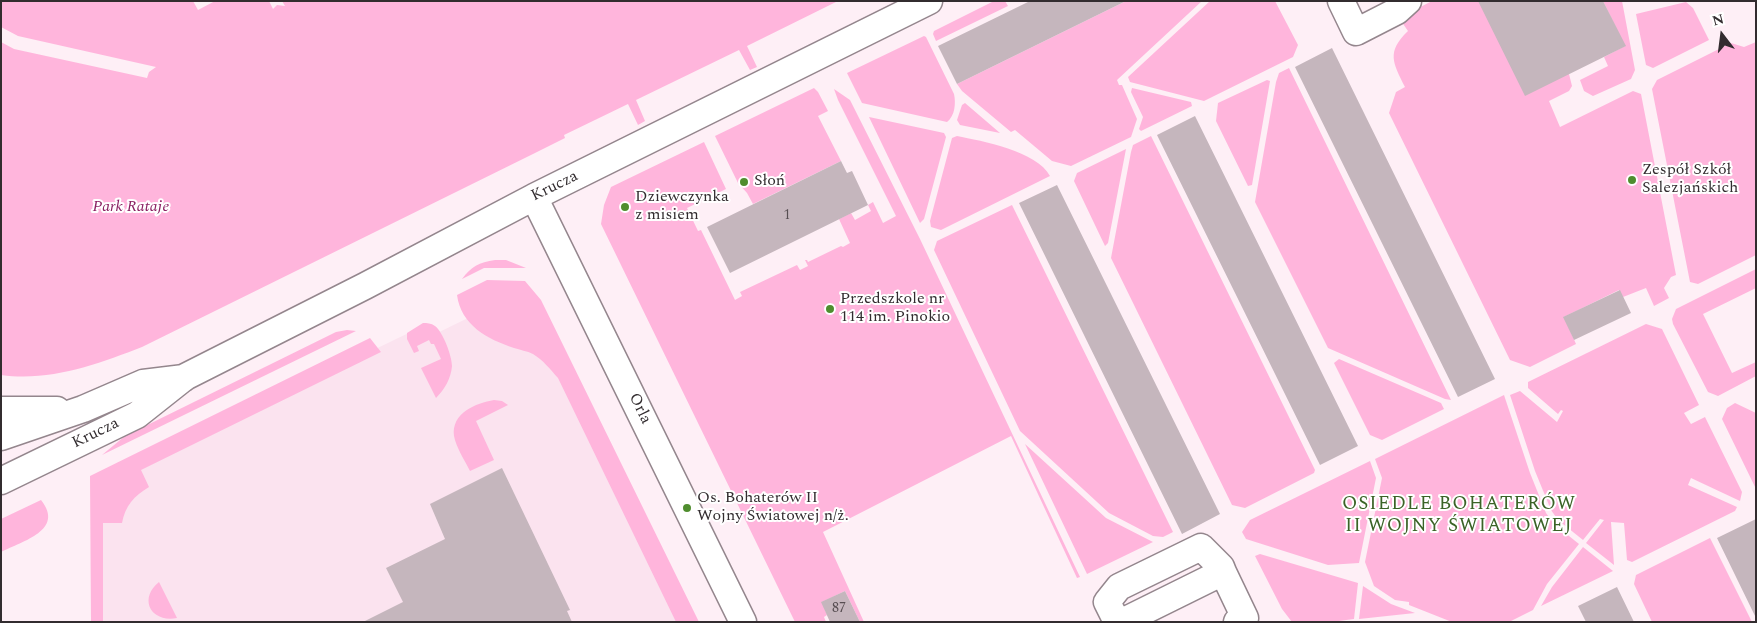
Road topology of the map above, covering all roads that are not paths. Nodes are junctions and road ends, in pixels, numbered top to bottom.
1 (929, 1) edge
2 (1341, 1) edge
3 (1408, 1) edge
4 (534, 197) junction
5 (185, 378) junction
6 (83, 409) junction
7 (1, 410) edge
8 (1, 437) edge
9 (1, 481) edge
10 (1223, 572) junction
11 (743, 622) edge
12 (1117, 622) edge
13 (1122, 622) edge
14 (1237, 622) edge

1 - 4 street, Krucza
2 - 3 street
4 - 5 street, Krucza
4 - 11 street, Orla
5 - 6 street, Krucza
5 - 9 street, Krucza
6 - 7 street, Krucza
6 - 8 street, Krucza
10 - 12 street
10 - 13 street
10 - 14 street

